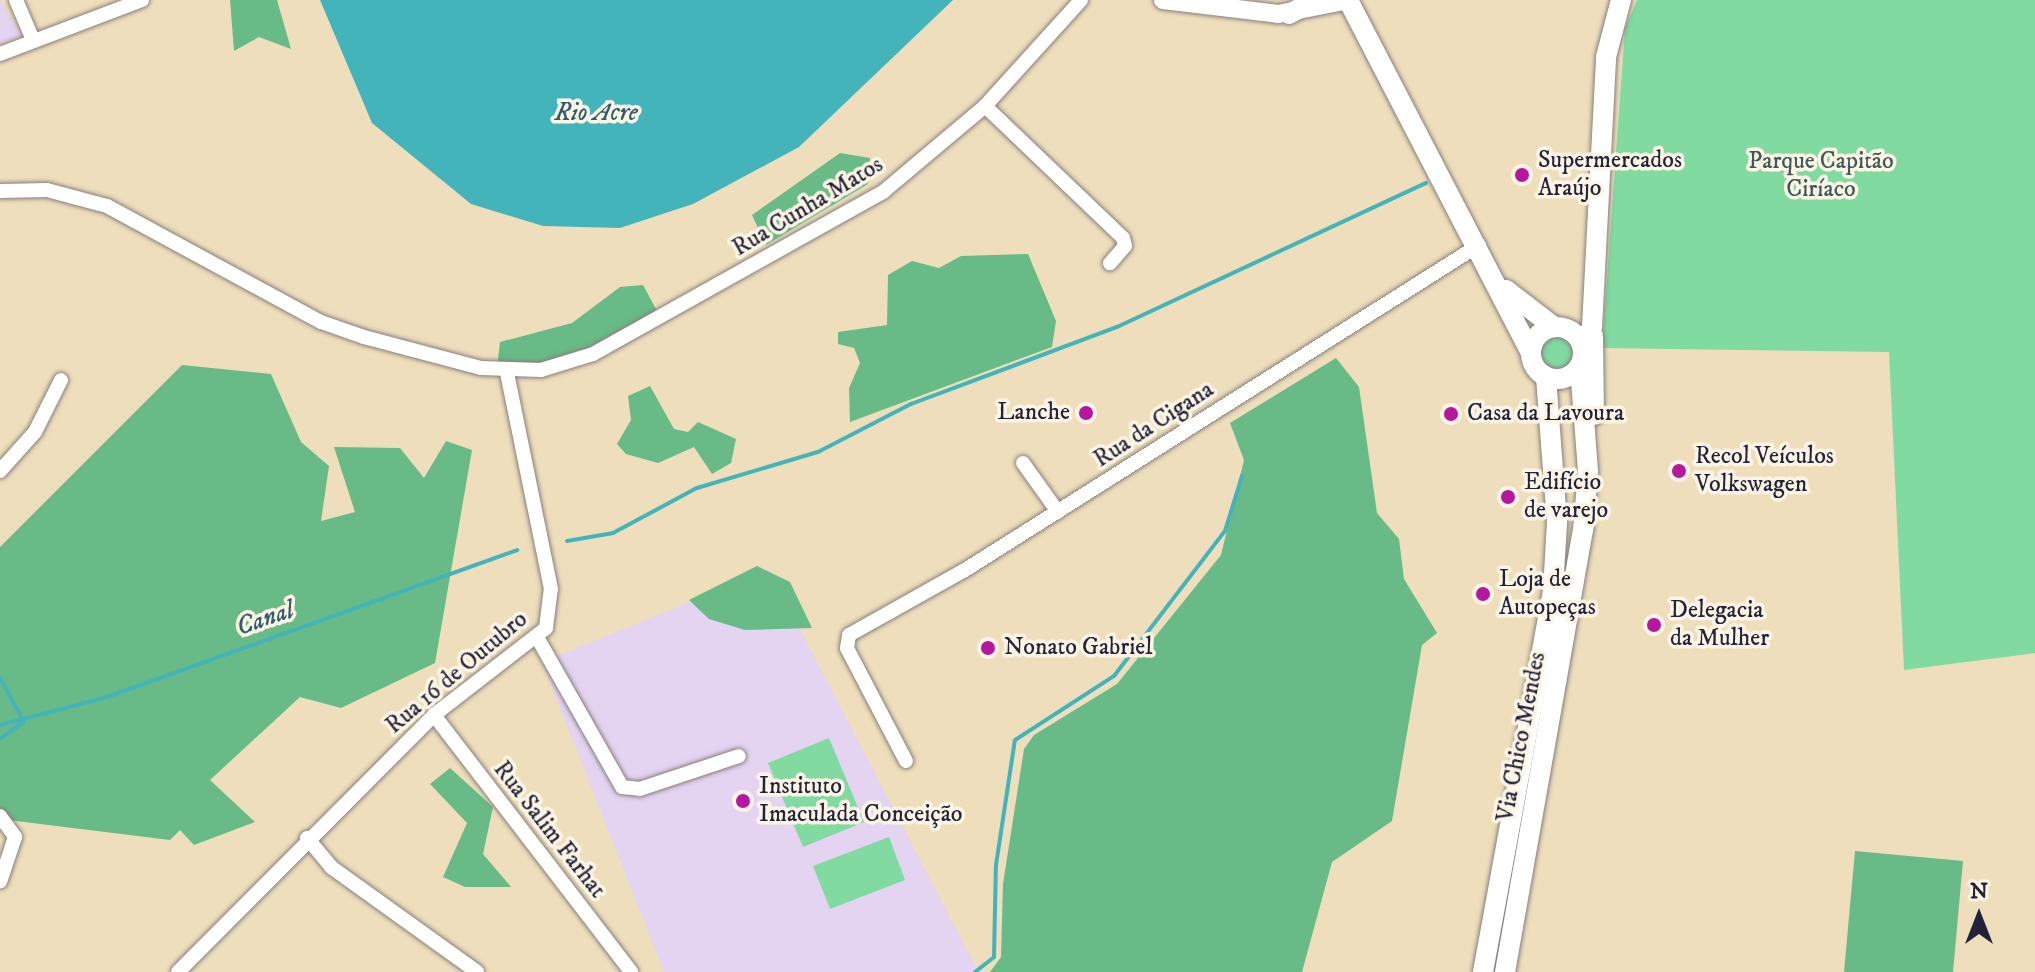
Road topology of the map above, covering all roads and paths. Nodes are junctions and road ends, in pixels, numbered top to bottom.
1 (16, 0) edge
2 (142, 0) edge
3 (1081, 0) edge
4 (1163, 0) edge
5 (1315, 0) edge
6 (1348, 0) edge
7 (1621, 0) edge
8 (1289, 14) junction
9 (33, 40) junction
10 (0, 54) edge
11 (985, 106) junction
12 (0, 191) edge
13 (1479, 245) junction
14 (1110, 263) dead end
15 (1499, 285) junction
16 (1593, 303) junction
17 (1559, 327) junction
18 (1592, 327) junction
19 (1530, 351) junction
20 (1581, 356) junction
21 (507, 372) junction
22 (1546, 377) junction
23 (61, 380) dead end
24 (1023, 463) dead end
25 (0, 471) edge
26 (1588, 471) junction
27 (1058, 512) junction
28 (538, 639) junction
29 (434, 715) junction
30 (739, 756) dead end
31 (906, 761) dead end
32 (0, 816) edge
33 (307, 838) junction
34 (0, 882) edge
35 (178, 972) edge
36 (477, 972) edge
37 (631, 972) edge
38 (1483, 972) edge
39 (1505, 972) edge

1 - 9 street
2 - 9 street
3 - 11 street, Rua Cunha Matos
4 - 8 street
5 - 8 main road
6 - 8 street
6 - 13 main road
7 - 16 main road, Via Chico Mendes
9 - 10 street
11 - 14 street
11 - 21 street, Rua Cunha Matos
12 - 21 street
13 - 15 main road
13 - 27 street, Rua da Cigana
15 - 17 main road
15 - 19 main road
16 - 17 main road
16 - 18 main road, Via Chico Mendes
17 - 19 main road
17 - 20 main road
18 - 20 main road, Via Chico Mendes
18 - 26 main road
19 - 22 main road
20 - 22 main road
20 - 26 main road, Via Chico Mendes
21 - 28 street, Rua 16 de Outubro
22 - 38 main road, Via Chico Mendes
23 - 25 street
24 - 27 street
26 - 39 main road, Via Chico Mendes
27 - 31 street, Rua da Cigana
28 - 29 street, Rua 16 de Outubro
28 - 30 street
29 - 33 street, Rua 16 de Outubro
29 - 37 street, Rua Salim Farhat
32 - 34 street
33 - 35 street, Rua 16 de Outubro
33 - 36 street

